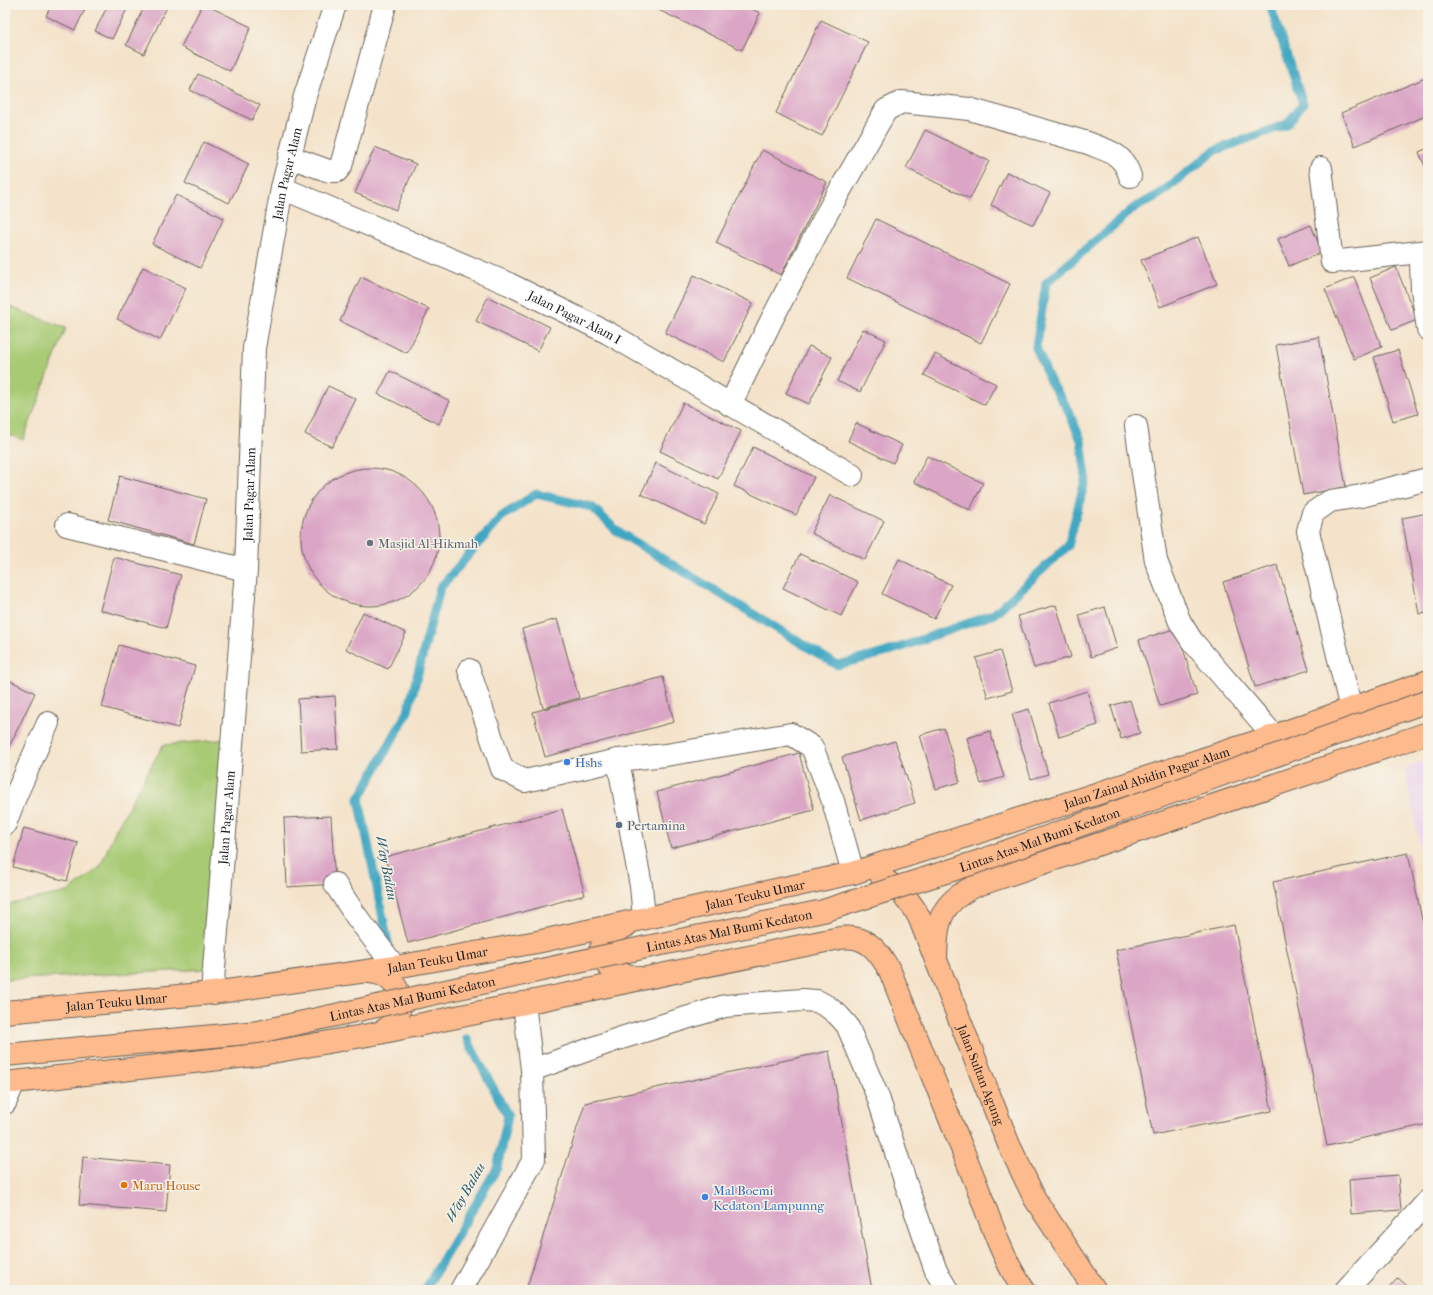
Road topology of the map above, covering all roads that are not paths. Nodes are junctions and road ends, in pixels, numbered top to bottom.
1 (335, 5) edge
2 (385, 5) edge
3 (290, 157) junction
4 (1321, 168) dead end
5 (1130, 176) dead end
6 (282, 188) junction
7 (1428, 252) edge
8 (1428, 329) edge
9 (730, 405) junction
10 (1136, 426) dead end
11 (852, 475) dead end
12 (1428, 479) edge
13 (67, 525) dead end
14 (246, 570) junction
15 (468, 670) dead end
16 (1428, 681) edge
17 (1428, 701) edge
18 (1351, 709) junction
19 (48, 723) dead end
20 (1428, 733) edge
21 (1274, 736) junction
22 (618, 760) junction
23 (1084, 797) junction
24 (5, 824) edge
25 (1103, 842) junction
26 (859, 872) junction
27 (335, 884) dead end
28 (641, 919) junction
29 (936, 960) junction
30 (395, 967) junction
31 (367, 972) junction
32 (642, 979) junction
33 (212, 993) junction
34 (524, 1003) junction
35 (5, 1012) edge
36 (379, 1033) junction
37 (5, 1055) edge
38 (532, 1070) junction
39 (10, 1082) edge
40 (5, 1103) edge
41 (1428, 1201) edge
42 (461, 1290) edge
43 (947, 1290) edge
44 (1024, 1290) edge
45 (1095, 1290) edge
46 (1346, 1290) edge

1 - 3 street, Jalan Pagar Alam
2 - 3 street
3 - 6 street, Jalan Pagar Alam
4 - 7 street
5 - 9 street
6 - 9 street, Jalan Pagar Alam I
6 - 14 street, Jalan Pagar Alam
7 - 8 street
9 - 11 street, Jalan Pagar Alam I
10 - 21 street
12 - 18 street
13 - 14 street
14 - 33 street, Jalan Pagar Alam
15 - 22 street
16 - 18 main road, Jalan Zainal Abidin Pagar Alam
17 - 37 main road, Lintas Atas Mal Bumi Kedaton, bridge
18 - 21 main road, Jalan Zainal Abidin Pagar Alam
19 - 24 street
20 - 25 main road
21 - 23 main road, Jalan Zainal Abidin Pagar Alam
22 - 26 street
22 - 28 street
23 - 25 main road
23 - 26 main road, Jalan Zainal Abidin Pagar Alam
25 - 29 main road
26 - 28 main road, Jalan Teuku Umar
26 - 29 main road, Jalan Sultan Agung
27 - 30 street
28 - 30 main road, Jalan Teuku Umar
28 - 32 main road
29 - 45 main road, Jalan Sultan Agung
30 - 31 main road, Jalan Teuku Umar
31 - 33 main road, Jalan Teuku Umar
31 - 36 main road
32 - 34 main road
32 - 44 main road
33 - 35 main road, Jalan Teuku Umar
34 - 36 main road
34 - 38 street
36 - 39 main road
38 - 42 street
38 - 43 street
39 - 40 street
41 - 46 street

